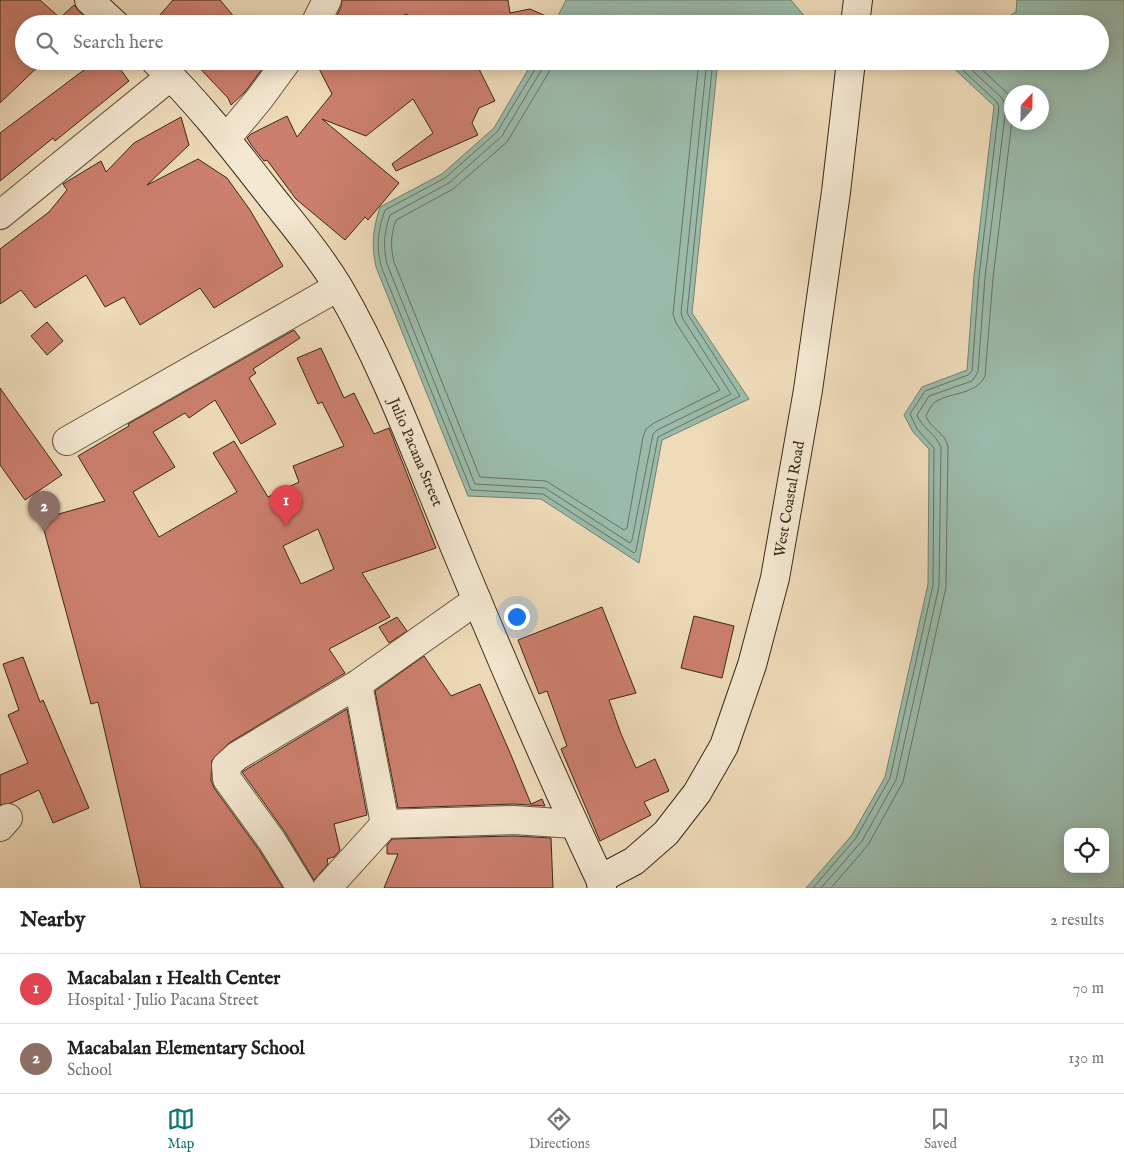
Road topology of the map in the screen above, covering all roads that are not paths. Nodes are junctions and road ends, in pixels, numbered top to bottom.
1 (89, 0) edge
2 (327, 0) edge
3 (858, 0) edge
4 (105, 15) edge
5 (320, 15) edge
6 (856, 15) edge
7 (162, 70) edge
8 (164, 70) edge
9 (280, 70) edge
10 (850, 70) edge
11 (226, 138) junction
12 (0, 215) edge
13 (338, 287) junction
14 (67, 441) dead end
15 (477, 600) junction
16 (358, 684) junction
17 (385, 824) junction
18 (574, 824) junction
19 (601, 884) edge
20 (301, 888) edge
21 (327, 888) edge

1 - 4 street
2 - 5 street
3 - 6 street
7 - 12 street
8 - 11 street, Julio Pacana Street
9 - 11 street
10 - 19 street, West Coastal Road
11 - 13 street, Julio Pacana Street
13 - 14 street
13 - 15 street, Julio Pacana Street
15 - 16 street
15 - 18 street, Julio Pacana Street
16 - 17 street
16 - 20 street
17 - 18 street
17 - 21 street
18 - 19 street, Julio Pacana Street

